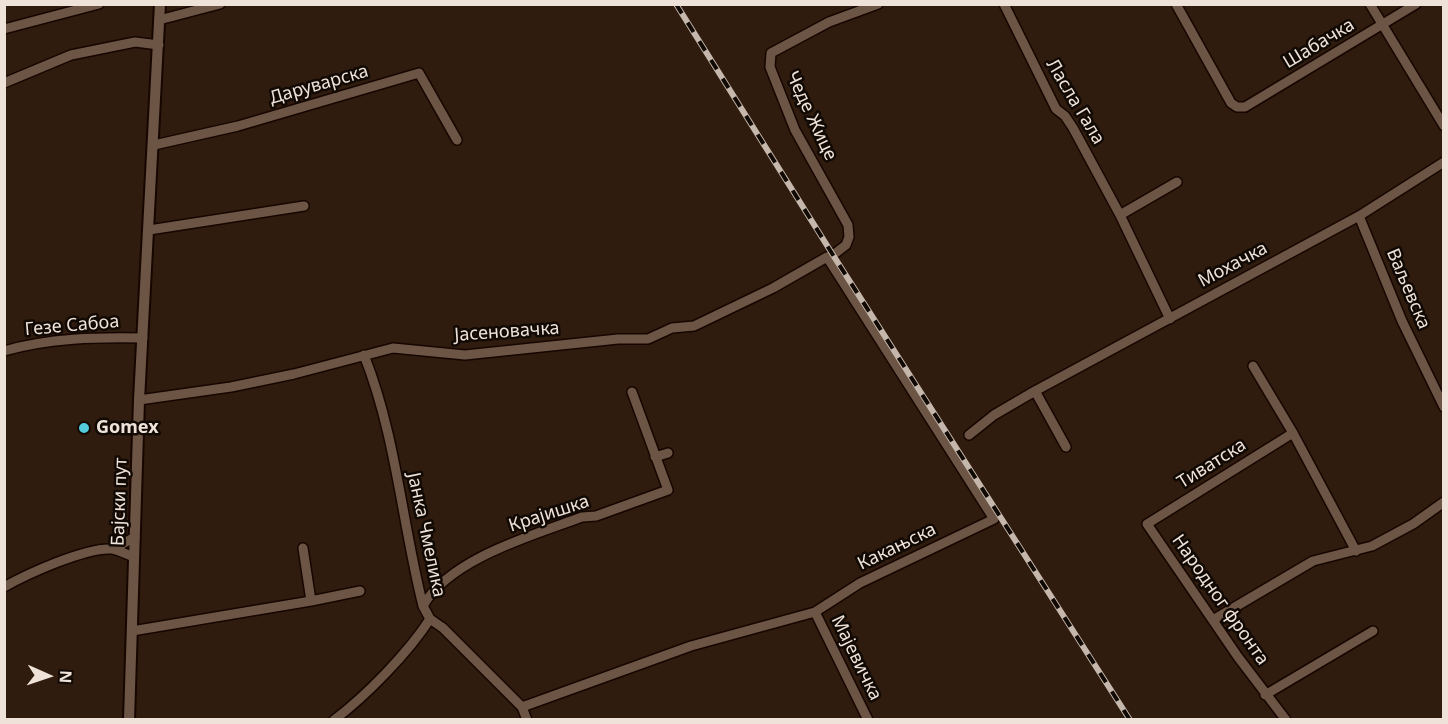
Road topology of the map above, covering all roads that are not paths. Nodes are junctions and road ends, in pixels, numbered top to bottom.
1 (99, 4) edge
2 (160, 4) edge
3 (220, 4) edge
4 (878, 4) edge
5 (1004, 4) edge
6 (1176, 4) edge
7 (1370, 4) edge
8 (1416, 4) edge
9 (159, 20) junction
10 (1383, 25) junction
11 (4, 28) edge
12 (159, 45) junction
13 (4, 83) edge
14 (1443, 126) edge
15 (457, 140) dead end
16 (153, 145) junction
17 (1443, 162) edge
18 (1177, 182) dead end
19 (304, 206) dead end
20 (1120, 215) junction
21 (1359, 216) junction
22 (149, 230) junction
23 (827, 257) junction
24 (1170, 319) junction
25 (143, 338) junction
26 (4, 351) edge
27 (364, 355) junction
28 (1253, 366) dead end
29 (1035, 391) junction
30 (632, 392) dead end
31 (139, 400) junction
32 (1443, 407) edge
33 (1293, 433) junction
34 (969, 435) dead end
35 (1066, 447) dead end
36 (668, 453) dead end
37 (656, 457) junction
38 (1443, 502) edge
39 (1147, 524) joint
40 (135, 537) junction
41 (303, 548) dead end
42 (113, 549) junction
43 (1356, 551) junction
44 (134, 557) junction
45 (4, 587) edge
46 (360, 591) dead end
47 (311, 601) junction
48 (423, 606) junction
49 (815, 612) junction
50 (430, 619) junction
51 (1213, 621) junction
52 (132, 631) junction
53 (1373, 631) dead end
54 (1265, 695) junction
55 (522, 707) junction
56 (129, 720) edge
57 (334, 720) edge
58 (527, 720) edge
59 (868, 720) edge
60 (1286, 720) edge

1 - 11 street
2 - 9 street, Бајски пут
3 - 9 street
4 - 23 street, Чеде Жице
5 - 20 street, Ласла Гала
6 - 10 street, Шабачка
7 - 10 street
8 - 10 street, Шабачка
9 - 12 street, Бајски пут
10 - 14 street
12 - 13 street
12 - 16 street, Бајски пут
15 - 16 street, Даруварска
16 - 22 street, Бајски пут
17 - 21 street, Мохачка
18 - 20 street
19 - 22 street
20 - 24 street, Ласла Гала
21 - 24 street, Мохачка
21 - 32 street, Ваљевска
22 - 25 street, Бајски пут
23 - 27 street, Јасеновачка
23 - 49 street, Какањска
24 - 29 street, Мохачка
25 - 26 street, Гезе Сабоа
25 - 31 street, Бајски пут
27 - 31 street, Јасеновачка
27 - 48 street, Јанка Чмелика
28 - 33 street
29 - 34 street, Мохачка
29 - 35 street
30 - 37 street, Крајишка
31 - 40 street, Бајски пут
33 - 39 street, Тиватска
33 - 43 street
36 - 37 street
37 - 48 street, Крајишка
38 - 43 street
39 - 51 street, Народног фронта
40 - 42 street
40 - 44 street, Бајски пут
41 - 47 street
42 - 44 street
42 - 45 street
43 - 51 street
44 - 52 street, Бајски пут
46 - 47 street
47 - 52 street
48 - 50 street, Јанка Чмелика
49 - 55 street, Какањска
49 - 59 street, Мајевичка
50 - 55 street, Јанка Чмелика
50 - 57 street
51 - 54 street, Народног фронта
52 - 56 street, Бајски пут
53 - 54 street, Народног фронта
54 - 60 street, Народног фронта
55 - 58 street, Јанка Чмелика

